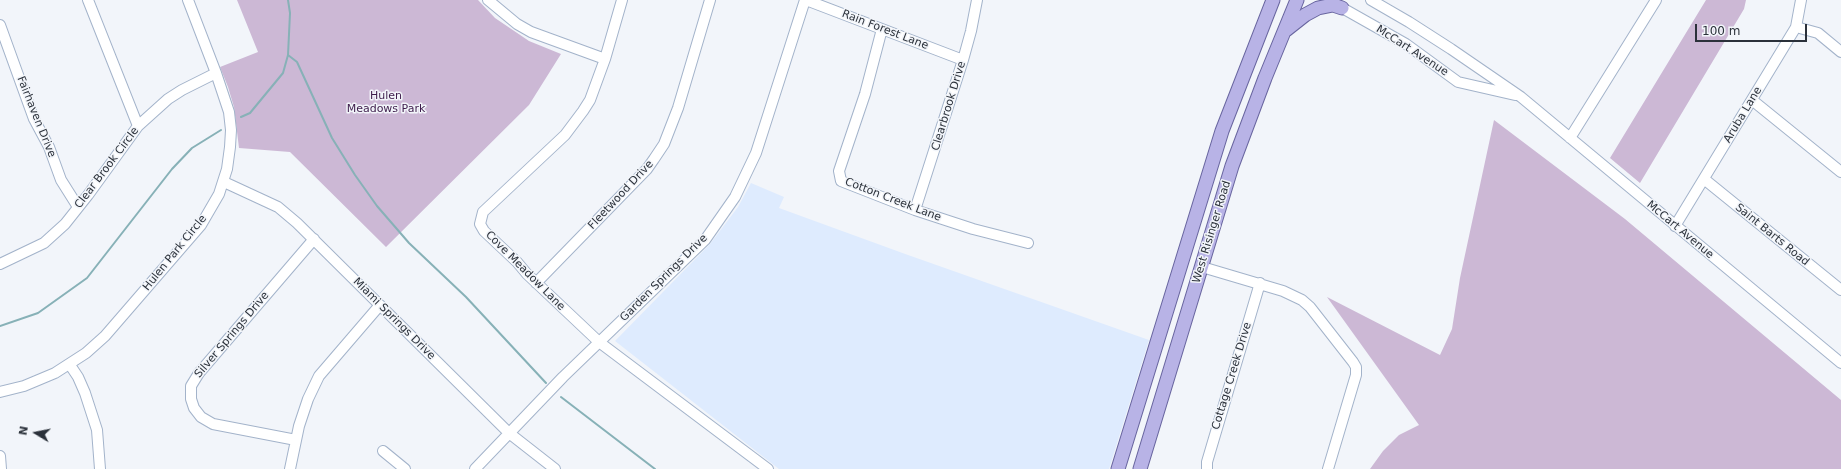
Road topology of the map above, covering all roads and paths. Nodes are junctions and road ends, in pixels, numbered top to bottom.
1 (88, 0) edge
2 (188, 0) edge
3 (488, 0) edge
4 (622, 0) edge
5 (710, 0) edge
6 (805, 0) edge
7 (977, 0) edge
8 (1298, 0) edge
9 (1330, 0) edge
10 (1371, 0) edge
11 (1656, 0) edge
12 (1801, 0) edge
13 (1271, 1) edge
14 (1342, 8) junction
15 (0, 25) edge
16 (1796, 27) junction
17 (882, 29) junction
18 (1285, 31) junction
19 (1841, 52) edge
20 (605, 59) junction
21 (963, 60) junction
22 (216, 73) junction
23 (1521, 96) junction
24 (1752, 100) junction
25 (138, 126) junction
26 (1570, 138) junction
27 (1841, 172) edge
28 (1704, 179) junction
29 (224, 182) junction
30 (78, 207) junction
31 (915, 210) junction
32 (1675, 226) junction
33 (314, 239) junction
34 (1028, 243) dead end
35 (1183, 261) junction
36 (0, 264) edge
37 (1202, 267) junction
38 (536, 283) junction
39 (1260, 283) junction
40 (1841, 290) edge
41 (380, 305) junction
42 (598, 342) junction
43 (1841, 363) edge
44 (70, 365) junction
45 (0, 392) edge
46 (509, 433) junction
47 (296, 440) junction
48 (383, 451) dead end
49 (0, 456) edge
50 (1, 469) edge
51 (100, 469) edge
52 (290, 469) edge
53 (405, 469) edge
54 (475, 469) edge
55 (555, 469) edge
56 (768, 469) edge
57 (1118, 469) edge
58 (1140, 469) edge
59 (1207, 469) edge
60 (1328, 469) edge

1 - 25 street
2 - 22 street, Hulen Park Circle
3 - 20 street
4 - 20 street, Cove Meadow Lane
5 - 38 street, Fleetwood Drive
6 - 17 street, Rain Forest Lane
6 - 42 street, Garden Springs Drive
7 - 21 street, Clearbrook Drive
8 - 18 main road, West Risinger Road
9 - 14 street, McCart Avenue
10 - 23 street, McCart Avenue
11 - 26 street
12 - 16 street, Aruba Lane
13 - 35 main road, West Risinger Road
14 - 18 main road
14 - 23 street, McCart Avenue
15 - 30 street, Fairhaven Drive
16 - 19 street
16 - 24 street, Aruba Lane
17 - 21 street, Rain Forest Lane
17 - 31 street, Cotton Creek Lane
18 - 37 main road, West Risinger Road
20 - 38 street, Cove Meadow Lane
21 - 31 street, Clearbrook Drive
22 - 25 street, Clear Brook Circle
22 - 29 street, Hulen Park Circle
23 - 26 street, McCart Avenue
24 - 27 street
24 - 28 street, Aruba Lane
25 - 30 street, Clear Brook Circle
26 - 32 street, McCart Avenue
28 - 32 street, Aruba Lane
28 - 40 street, Saint Barts Road
29 - 33 street, Miami Springs Drive
29 - 44 street, Hulen Park Circle
30 - 36 street, Clear Brook Circle
31 - 34 street, Cotton Creek Lane
32 - 43 street, McCart Avenue
33 - 41 street, Miami Springs Drive
33 - 47 street, Silver Springs Drive
35 - 37 main road
35 - 57 main road, West Risinger Road
37 - 39 street
37 - 58 main road, West Risinger Road
38 - 42 street, Cove Meadow Lane
39 - 59 street, Cottage Creek Drive
39 - 60 street
41 - 46 street, Miami Springs Drive
41 - 47 street
42 - 46 street, Garden Springs Drive
42 - 56 street, Cove Meadow Lane
44 - 45 street, Hulen Park Circle
44 - 51 street
46 - 54 street, Garden Springs Drive
46 - 55 street, Miami Springs Drive
47 - 52 street
48 - 53 street
49 - 50 street

